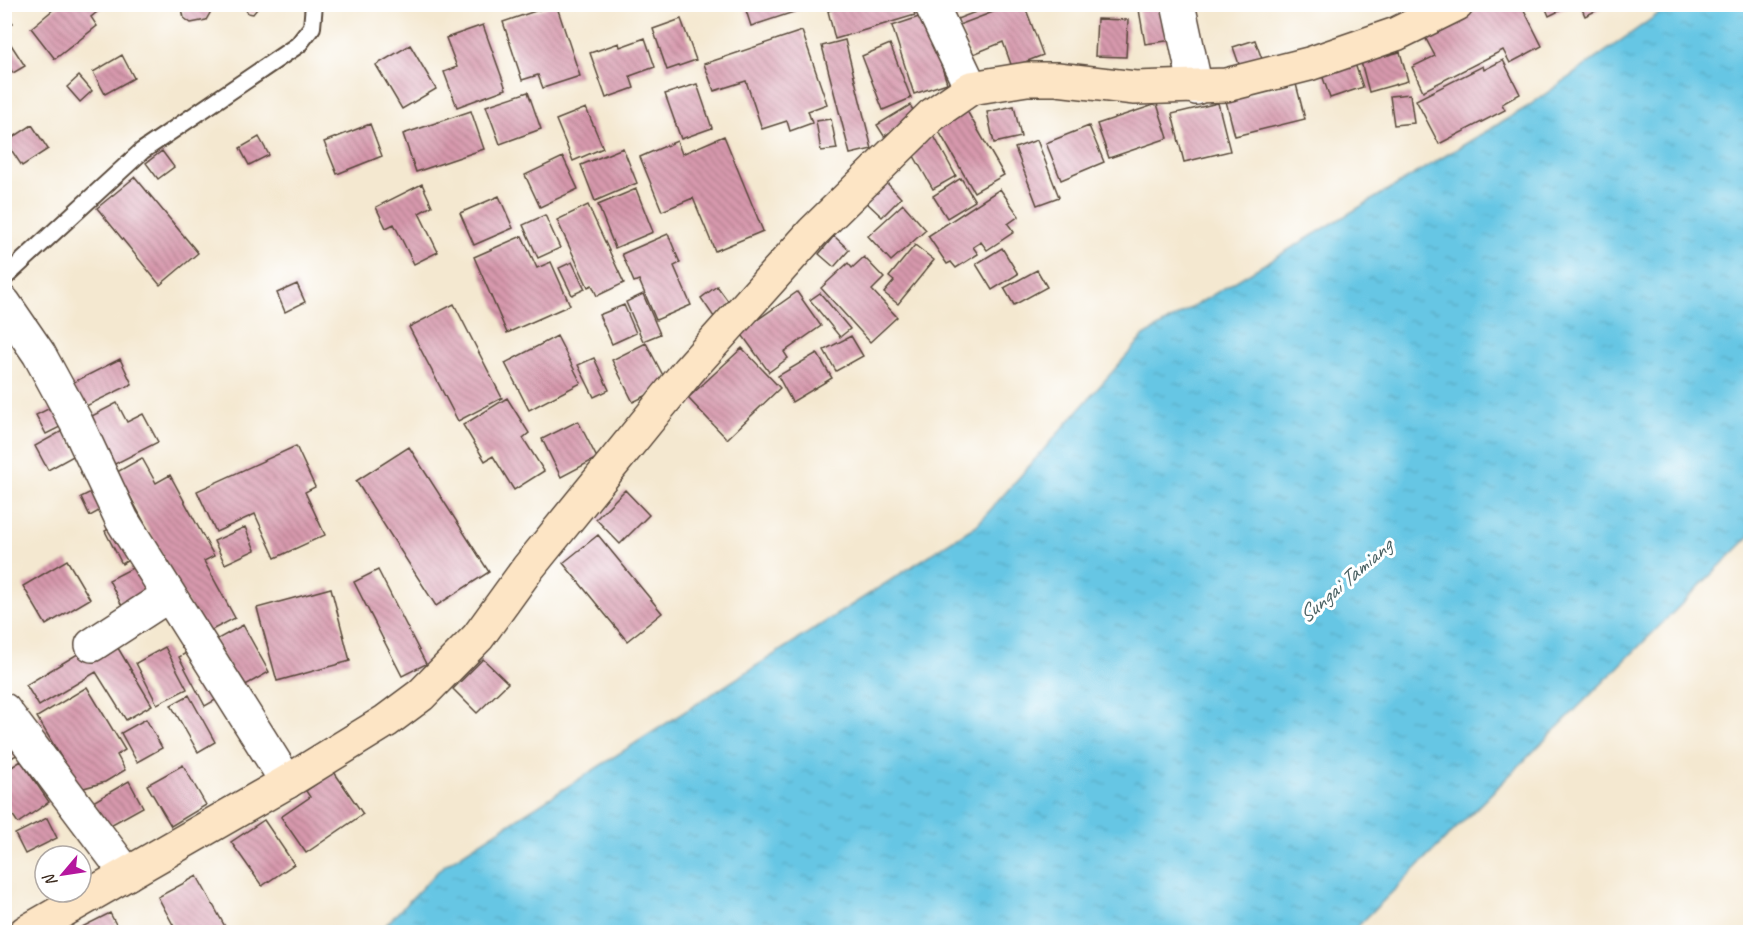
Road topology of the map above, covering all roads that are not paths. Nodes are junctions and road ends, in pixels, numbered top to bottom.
1 (314, 4) edge
2 (931, 4) edge
3 (1178, 4) edge
4 (1457, 4) edge
5 (971, 88) junction
6 (1196, 88) junction
7 (4, 278) edge
8 (4, 303) edge
9 (169, 594) junction
10 (92, 645) dead end
11 (4, 710) edge
12 (287, 783) junction
13 (127, 874) junction
14 (26, 933) edge

1 - 7 lane
2 - 5 street
3 - 6 street
4 - 6 street
5 - 6 street
5 - 12 street
8 - 9 street
9 - 10 street
9 - 12 street
11 - 13 street
12 - 13 street
13 - 14 street

